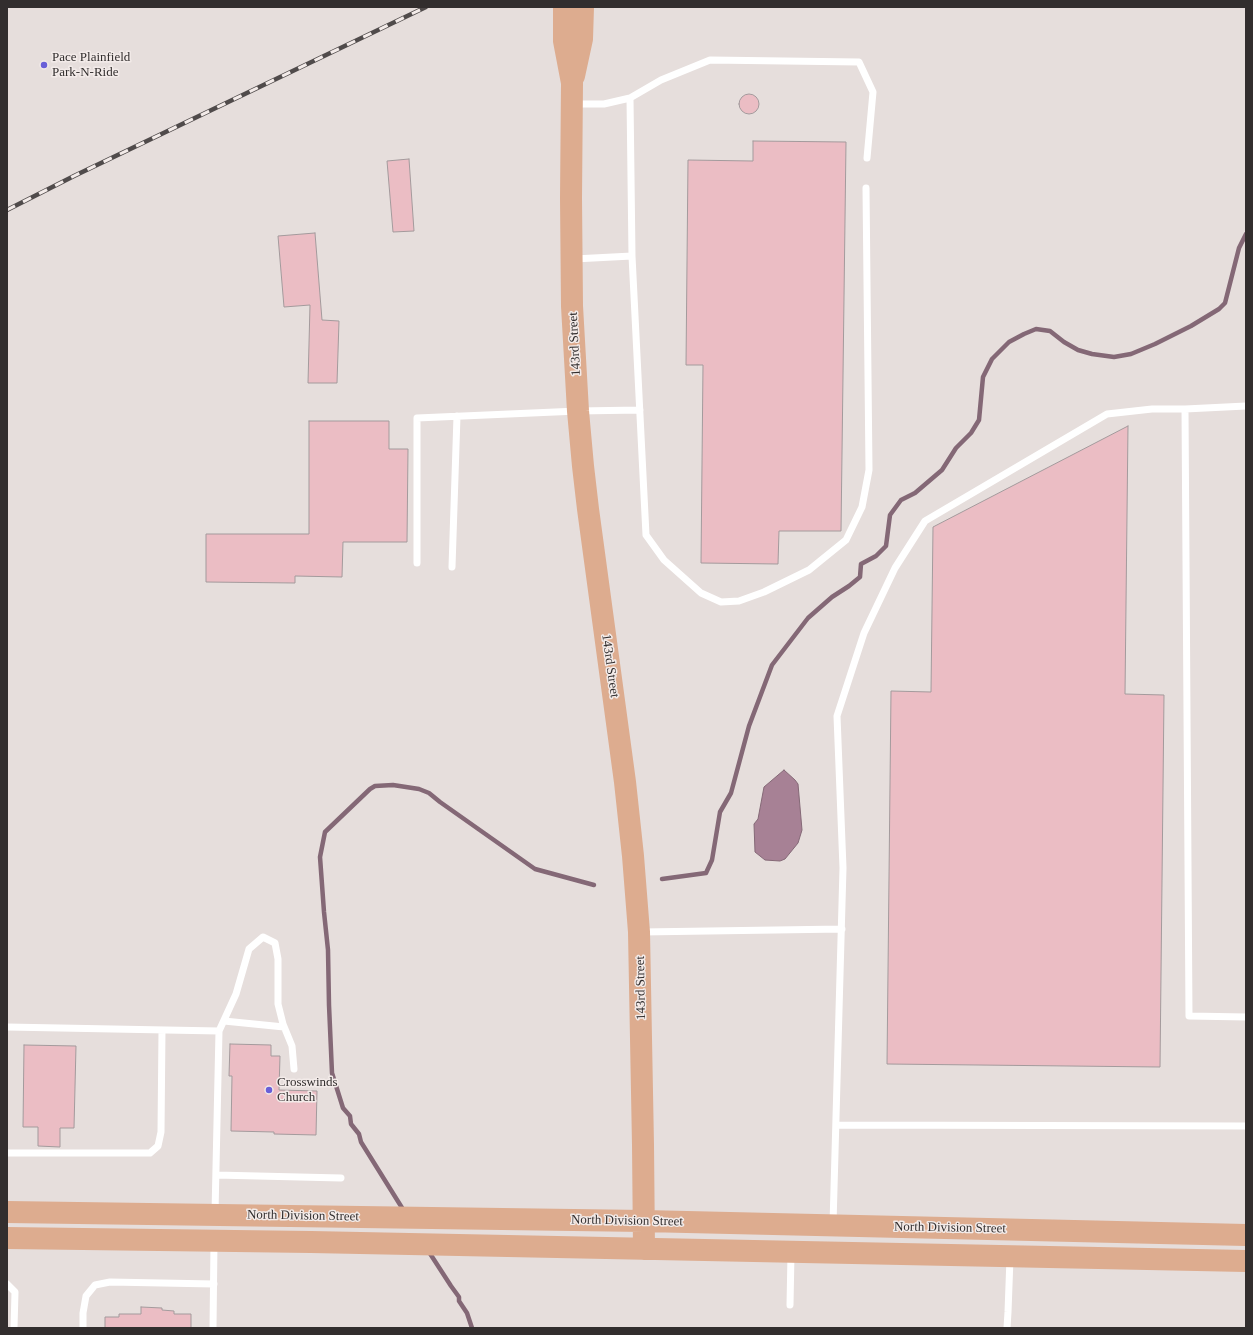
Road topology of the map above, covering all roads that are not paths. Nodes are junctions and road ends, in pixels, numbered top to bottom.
1 (564, 7) edge
2 (582, 7) edge
3 (572, 83) junction
4 (630, 98) junction
5 (572, 104) junction
6 (867, 158) dead end
7 (866, 188) dead end
8 (632, 256) junction
9 (572, 259) junction
10 (1246, 406) edge
11 (1185, 409) junction
12 (640, 410) junction
13 (578, 411) junction
14 (457, 416) junction
15 (417, 563) dead end
16 (452, 567) dead end
17 (842, 929) junction
18 (640, 932) junction
19 (1246, 1016) edge
20 (224, 1021) junction
21 (7, 1027) edge
22 (284, 1027) junction
23 (162, 1030) junction
24 (219, 1032) junction
25 (294, 1069) dead end
26 (836, 1125) junction
27 (1246, 1126) edge
28 (7, 1153) edge
29 (216, 1175) junction
30 (340, 1178) dead end
31 (7, 1212) edge
32 (215, 1214) junction
33 (644, 1221) junction
34 (833, 1226) junction
35 (1246, 1234) edge
36 (7, 1238) edge
37 (214, 1241) junction
38 (644, 1249) junction
39 (791, 1252) junction
40 (1010, 1256) junction
41 (1246, 1261) edge
42 (7, 1284) edge
43 (214, 1284) junction
44 (790, 1306) dead end
45 (14, 1328) edge
46 (83, 1328) edge
47 (213, 1328) edge
48 (1007, 1328) edge

1 - 3 main road, 143rd Street
2 - 3 main road, 143rd Street
3 - 5 main road, 143rd Street
4 - 5 lane
4 - 6 lane
4 - 8 lane
5 - 9 main road, 143rd Street
7 - 12 lane
8 - 9 lane
8 - 12 lane
9 - 13 main road, 143rd Street
10 - 11 lane
11 - 17 lane
11 - 19 lane
12 - 13 lane
13 - 14 lane
13 - 18 main road, 143rd Street
14 - 15 lane
14 - 16 lane
17 - 18 lane
17 - 26 lane
18 - 33 main road, 143rd Street
20 - 22 lane
20 - 22 lane
20 - 24 lane
21 - 23 lane
22 - 25 lane
23 - 24 lane
23 - 28 lane
24 - 29 lane
26 - 27 lane
26 - 34 lane
29 - 30 lane
29 - 32 lane
31 - 32 main road, North Division Street
32 - 33 main road, North Division Street
32 - 37 main road
33 - 34 main road, North Division Street
33 - 38 main road, 143rd Street
34 - 35 main road, North Division Street
36 - 37 main road, North Division Street
37 - 38 main road, North Division Street
37 - 43 lane
38 - 39 main road, North Division Street
39 - 40 main road, North Division Street
39 - 44 lane
40 - 41 main road, North Division Street
40 - 48 lane
42 - 45 lane
43 - 46 lane
43 - 47 lane

